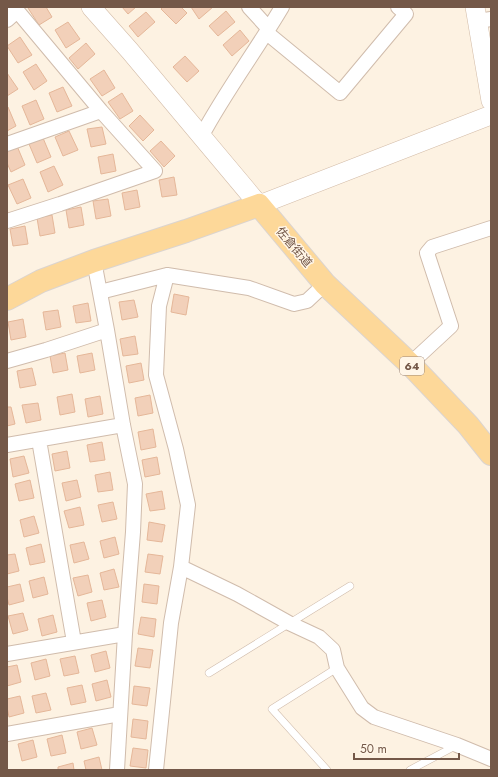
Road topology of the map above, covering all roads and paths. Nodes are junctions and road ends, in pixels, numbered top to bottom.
1 (91, 7) edge
2 (249, 7) edge
3 (282, 7) edge
4 (398, 7) edge
5 (13, 13) edge
6 (481, 16) edge
7 (268, 31) junction
8 (491, 101) edge
9 (101, 111) junction
10 (491, 115) edge
11 (201, 137) junction
12 (7, 144) edge
13 (259, 205) junction
14 (7, 221) edge
15 (491, 228) edge
16 (94, 261) junction
17 (168, 275) junction
18 (41, 281) junction
19 (7, 284) edge
20 (325, 284) junction
21 (100, 292) junction
22 (7, 299) edge
23 (107, 330) junction
24 (7, 361) edge
25 (410, 364) junction
26 (123, 425) junction
27 (39, 440) junction
28 (7, 445) edge
29 (491, 454) edge
30 (181, 567) junction
31 (350, 586) dead end
32 (289, 623) junction
33 (125, 634) junction
34 (74, 642) junction
35 (7, 654) edge
36 (337, 668) junction
37 (209, 673) dead end
38 (120, 714) junction
39 (7, 734) edge
40 (457, 745) junction
41 (491, 759) edge
42 (116, 770) edge
43 (156, 770) edge
44 (327, 770) edge
45 (410, 770) edge

1 - 11 street
2 - 7 street
3 - 7 street
4 - 7 street
5 - 9 street
6 - 8 street
7 - 11 street
9 - 12 street
9 - 14 street
10 - 13 street
11 - 13 street
13 - 16 main road
13 - 20 main road, 佐倉街道 / 64
15 - 25 street
16 - 18 main road
16 - 21 street
17 - 20 street
17 - 21 street
17 - 30 street
18 - 19 main road
18 - 22 main road
20 - 25 main road, 佐倉街道 / 64
21 - 23 street
23 - 24 street
23 - 26 street
25 - 29 main road, 佐倉街道 / 64
26 - 27 street
26 - 33 street
27 - 28 street
27 - 34 street
30 - 32 street
30 - 43 street
31 - 32 lane
32 - 36 street
32 - 37 lane
33 - 34 street
33 - 38 street
34 - 35 street
36 - 40 street
36 - 44 lane
38 - 39 street
38 - 42 street
40 - 41 street
40 - 45 lane

